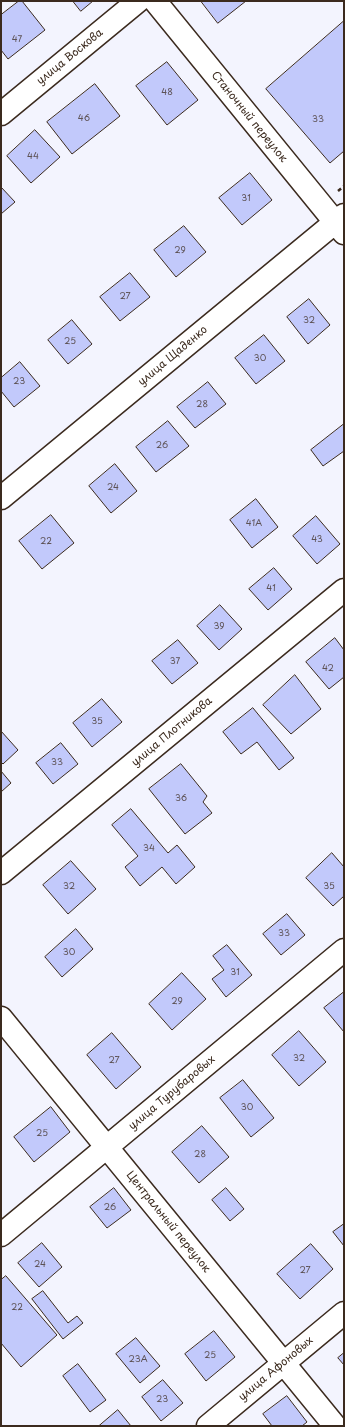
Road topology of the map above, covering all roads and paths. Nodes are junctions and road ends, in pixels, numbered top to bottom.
1 (138, 1) edge
2 (155, 1) edge
3 (1, 114) edge
4 (341, 223) edge
5 (1, 498) edge
6 (344, 590) edge
7 (1, 874) edge
8 (344, 950) edge
9 (1, 1018) edge
10 (107, 1147) junction
11 (1, 1235) edge
12 (344, 1313) edge
13 (284, 1363) junction
14 (208, 1426) edge
15 (335, 1426) edge

1 - 3 street, улица Воскова
2 - 4 street, Станочный переулок
4 - 5 street, улица Щаденко
6 - 7 street, улица Плотникова
8 - 10 street, улица Турубаровых
9 - 10 street, Центральный переулок
10 - 11 street, улица Турубаровых
10 - 13 street, Центральный переулок
12 - 13 street, улица Афоновых
13 - 14 street, улица Афоновых
13 - 15 street, Центральный переулок

